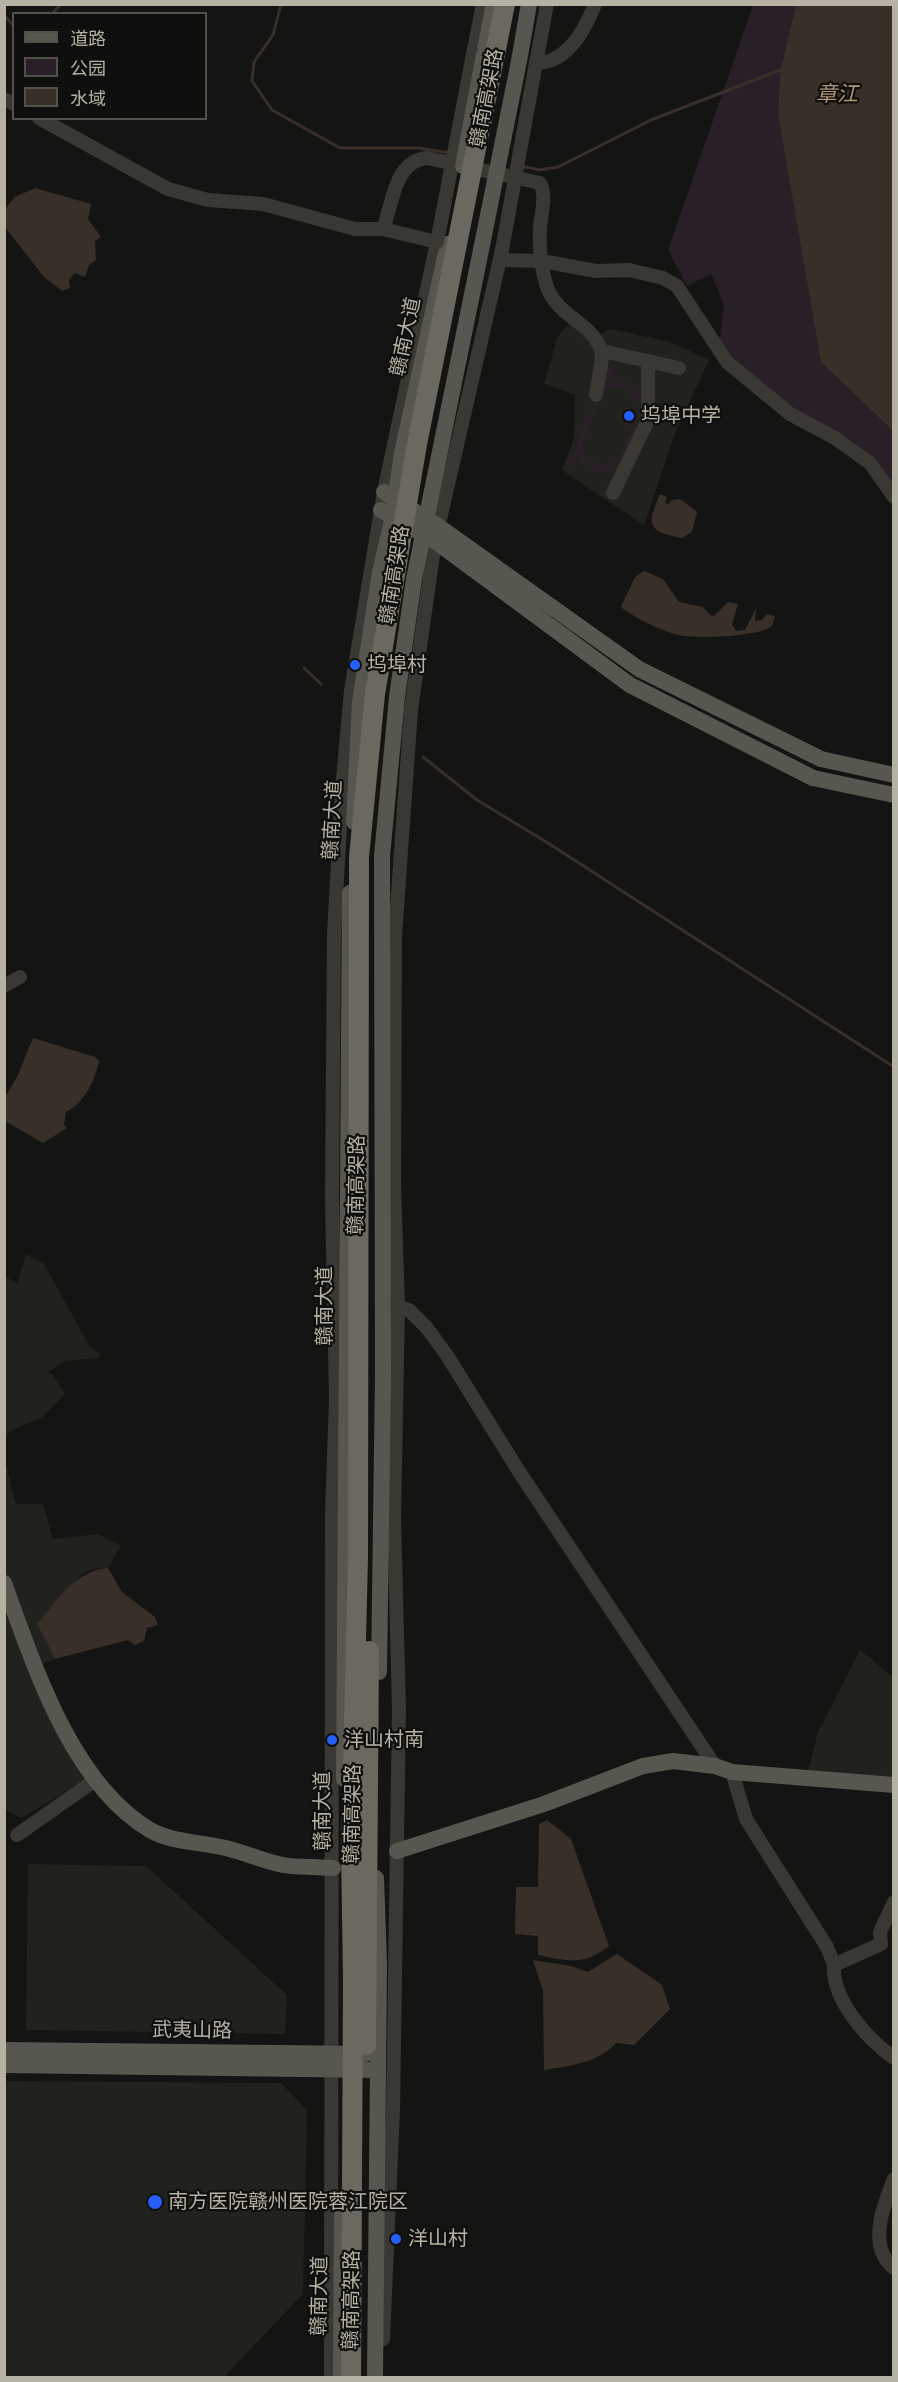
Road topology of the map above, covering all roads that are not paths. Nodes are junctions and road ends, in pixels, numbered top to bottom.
1 (483, 4) edge
2 (494, 4) edge
3 (505, 4) edge
4 (515, 4) edge
5 (529, 4) edge
6 (548, 4) edge
7 (595, 4) edge
8 (479, 55) junction
9 (536, 63) junction
10 (43, 120) edge
11 (383, 229) junction
12 (442, 243) junction
13 (501, 255) junction
14 (542, 261) junction
15 (602, 351) junction
16 (648, 361) junction
17 (679, 368) dead end
18 (596, 395) dead end
19 (402, 453) junction
20 (440, 462) junction
21 (613, 493) dead end
22 (390, 496) junction
23 (894, 497) edge
24 (387, 514) junction
25 (430, 530) junction
26 (380, 572) junction
27 (414, 579) junction
28 (894, 775) edge
29 (894, 795) edge
30 (20, 977) dead end
31 (4, 986) edge
32 (398, 1306) junction
33 (383, 1375) junction
34 (346, 1377) junction
35 (380, 1479) junction
36 (345, 1480) junction
37 (4, 1583) edge
38 (715, 1766) junction
39 (732, 1772) junction
40 (94, 1781) junction
41 (894, 1785) edge
42 (17, 1835) dead end
43 (397, 1851) junction
44 (339, 1870) junction
45 (376, 1871) junction
46 (894, 1902) edge
47 (887, 1946) edge
48 (379, 1964) junction
49 (345, 1965) junction
50 (834, 1965) junction
51 (4, 2050) edge
52 (894, 2058) edge
53 (338, 2062) junction
54 (378, 2062) junction
55 (4, 2066) edge
56 (894, 2179) edge
57 (894, 2268) edge
58 (374, 2311) junction
59 (342, 2313) junction
60 (331, 2378) edge
61 (341, 2378) edge
62 (351, 2378) edge
63 (363, 2378) edge
64 (375, 2378) edge
65 (383, 2378) edge

1 - 8 street
2 - 8 main road
3 - 62 highway, 赣南高架路, bridge
4 - 63 highway, 赣南高架路, bridge
5 - 20 main road, bridge
6 - 9 street
7 - 9 street
8 - 12 main road, 赣南大道, bridge
9 - 13 street, bridge
10 - 11 street
11 - 12 street
11 - 14 street
12 - 19 main road, 赣南大道
12 - 22 street
13 - 14 street
13 - 25 street
14 - 15 street
14 - 23 street
15 - 16 street
15 - 18 street
16 - 17 street
16 - 21 street
19 - 20 main road
19 - 22 main road, 赣南大道
20 - 25 main road
22 - 24 main road, 赣南大道
22 - 25 main road
24 - 25 main road
24 - 26 main road, 赣南大道
24 - 44 street
25 - 27 main road
25 - 28 main road
25 - 29 main road
25 - 32 street
26 - 27 main road
26 - 34 main road, 赣南大道
27 - 33 main road
30 - 31 street
32 - 38 street
32 - 43 street
33 - 34 main road
33 - 35 main road
34 - 36 main road, 赣南大道
35 - 36 main road
35 - 45 main road
36 - 44 main road, 赣南大道
37 - 40 main road
38 - 39 main road
38 - 43 main road
39 - 41 main road
39 - 50 street
40 - 42 street
40 - 44 main road
43 - 65 street
44 - 45 main road
44 - 49 main road, 赣南大道
44 - 53 street
45 - 48 main road
46 - 47 street
47 - 50 street
48 - 49 main road
48 - 54 main road
49 - 53 main road, 赣南大道
50 - 52 street
51 - 53 main road, 武夷山路
53 - 54 main road, 武夷山路
53 - 55 main road, 武夷山路
53 - 59 main road, 赣南大道
53 - 60 street
54 - 58 main road
56 - 57 street
58 - 59 main road
58 - 64 main road
59 - 61 main road, 赣南大道

